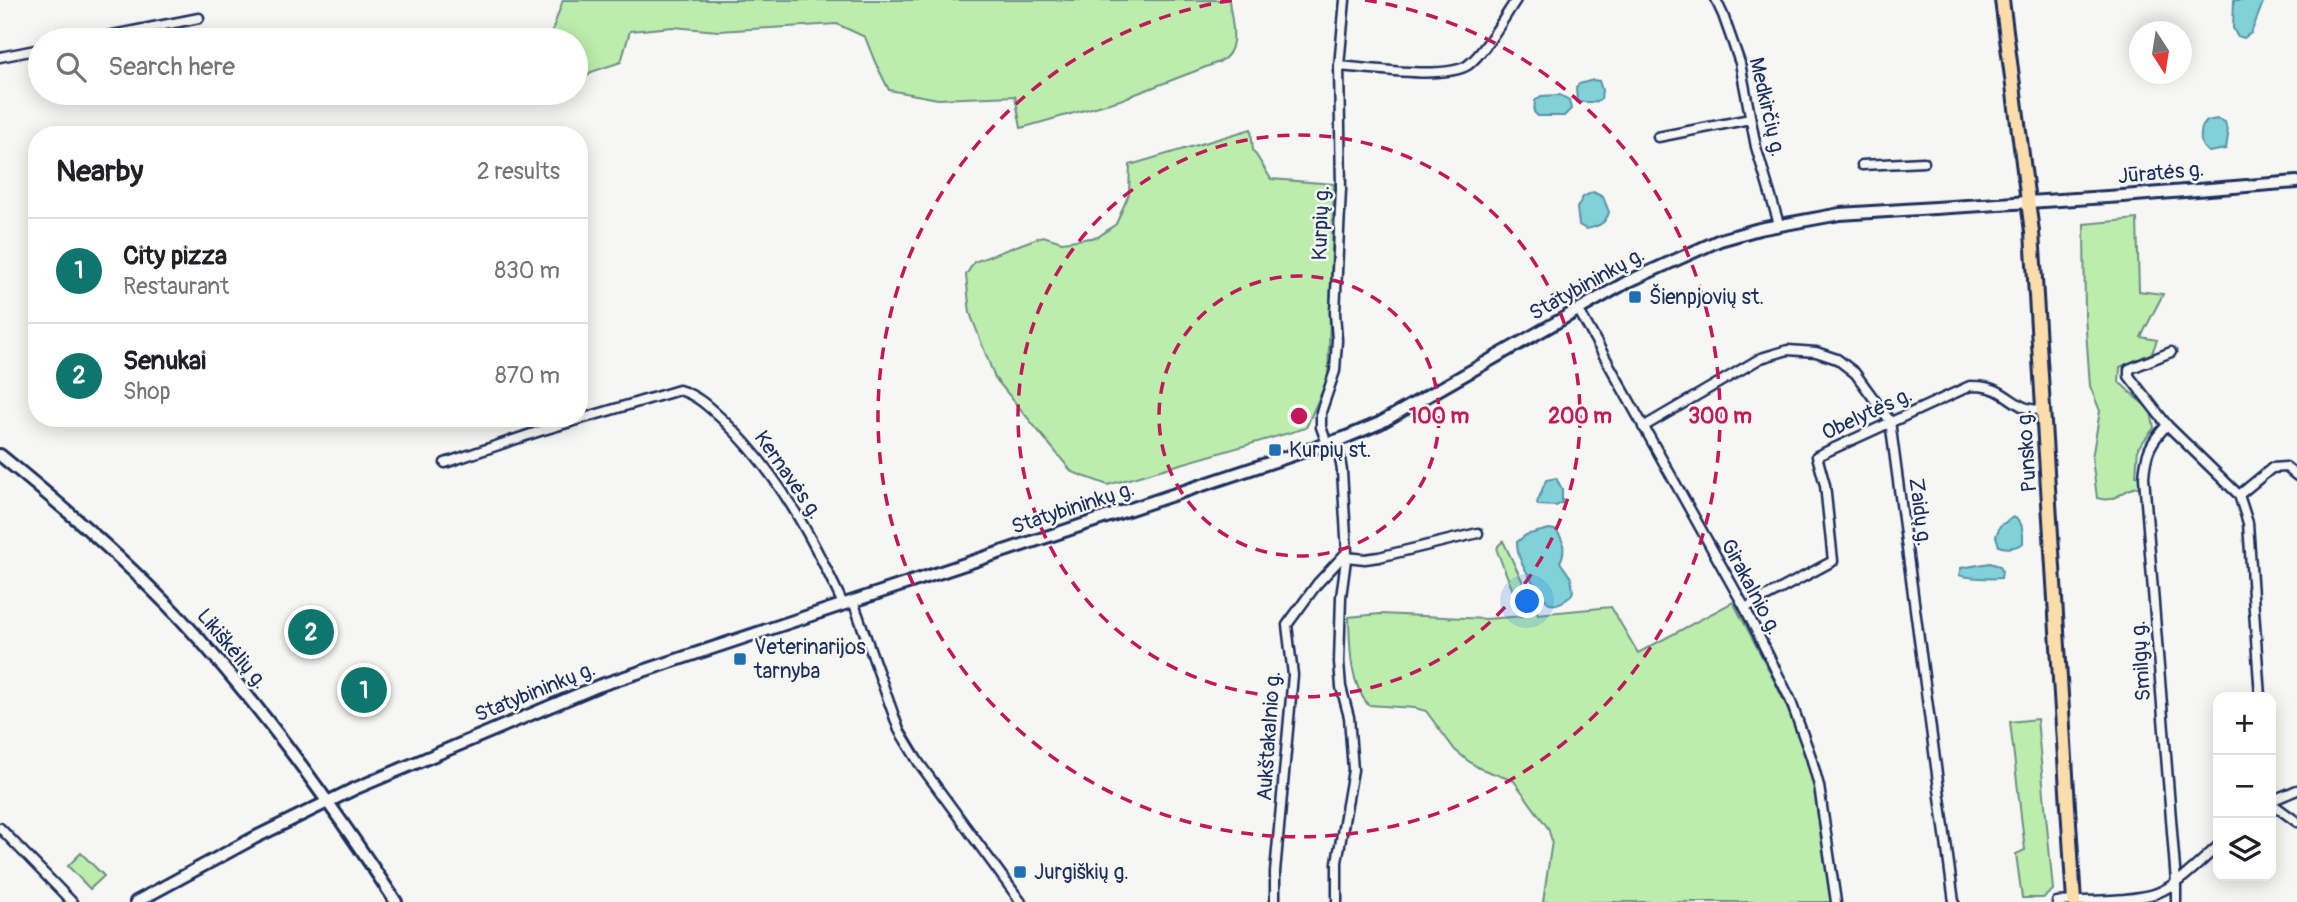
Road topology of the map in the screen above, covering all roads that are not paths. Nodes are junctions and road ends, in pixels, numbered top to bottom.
1 (1345, 0) edge
2 (1516, 0) edge
3 (1716, 0) edge
4 (2002, 0) edge
5 (199, 18) dead end
6 (149, 28) edge
7 (28, 51) edge
8 (0, 57) edge
9 (1339, 66) junction
10 (1750, 119) junction
11 (1658, 137) dead end
12 (1924, 162) dead end
13 (1862, 165) dead end
14 (2297, 182) edge
15 (2029, 202) junction
16 (1779, 224) junction
17 (1578, 309) junction
18 (2171, 352) dead end
19 (2043, 410) junction
20 (588, 417) edge
21 (1890, 421) junction
22 (2168, 425) junction
23 (554, 427) edge
24 (1643, 427) junction
25 (1332, 442) junction
26 (0, 455) edge
27 (445, 463) dead end
28 (2297, 476) edge
29 (2239, 495) junction
30 (1478, 533) dead end
31 (1346, 555) junction
32 (848, 602) junction
33 (1745, 608) junction
34 (2260, 692) edge
35 (2297, 790) edge
36 (2276, 800) edge
37 (327, 802) junction
38 (2276, 807) edge
39 (2297, 822) edge
40 (0, 828) edge
41 (2213, 850) edge
42 (2176, 882) junction
43 (72, 902) edge
44 (136, 902) edge
45 (396, 902) edge
46 (1021, 902) edge
47 (1275, 902) edge
48 (1337, 902) edge
49 (1836, 902) edge
50 (1954, 902) edge
51 (2057, 902) edge
52 (2074, 902) edge
53 (2176, 902) edge

1 - 9 street, Kurpių g.
2 - 9 street
3 - 10 street, Medkirčių g.
4 - 15 main road, Punsko g.
5 - 6 street
7 - 8 street
9 - 25 street, Kurpių g.
10 - 11 street
10 - 16 street, Medkirčių g.
12 - 13 street
14 - 15 street, Jūratės g.
15 - 16 street, Statybininkų g.
15 - 19 main road, Punsko g.
16 - 17 street, Statybininkų g.
17 - 24 street, Girakalnio g.
17 - 25 street, Statybininkų g.
18 - 22 street
19 - 21 street, Obelytės g.
19 - 52 main road, Punsko g.
20 - 32 street, Kernavės g.
21 - 24 street, Zaidų g.
21 - 33 street, Obelytės g.
21 - 50 street, Zaidų g.
22 - 29 street
22 - 42 street, Smilgų g.
23 - 27 street, Kernavės g.
24 - 33 street, Girakalnio g.
25 - 31 street
25 - 32 street, Statybininkų g.
26 - 37 street, Likiškėlių g.
28 - 29 street
29 - 34 street
30 - 31 street
31 - 47 street, Aukštakalnio g.
31 - 48 street
32 - 37 street, Statybininkų g.
32 - 46 street
33 - 49 street, Girakalnio g.
35 - 36 street
37 - 44 street, Statybininkų g.
37 - 45 street, Likiškėlių g.
38 - 39 street
40 - 43 street
41 - 42 street
42 - 52 street
42 - 53 street, Smilgų g.
51 - 52 street

